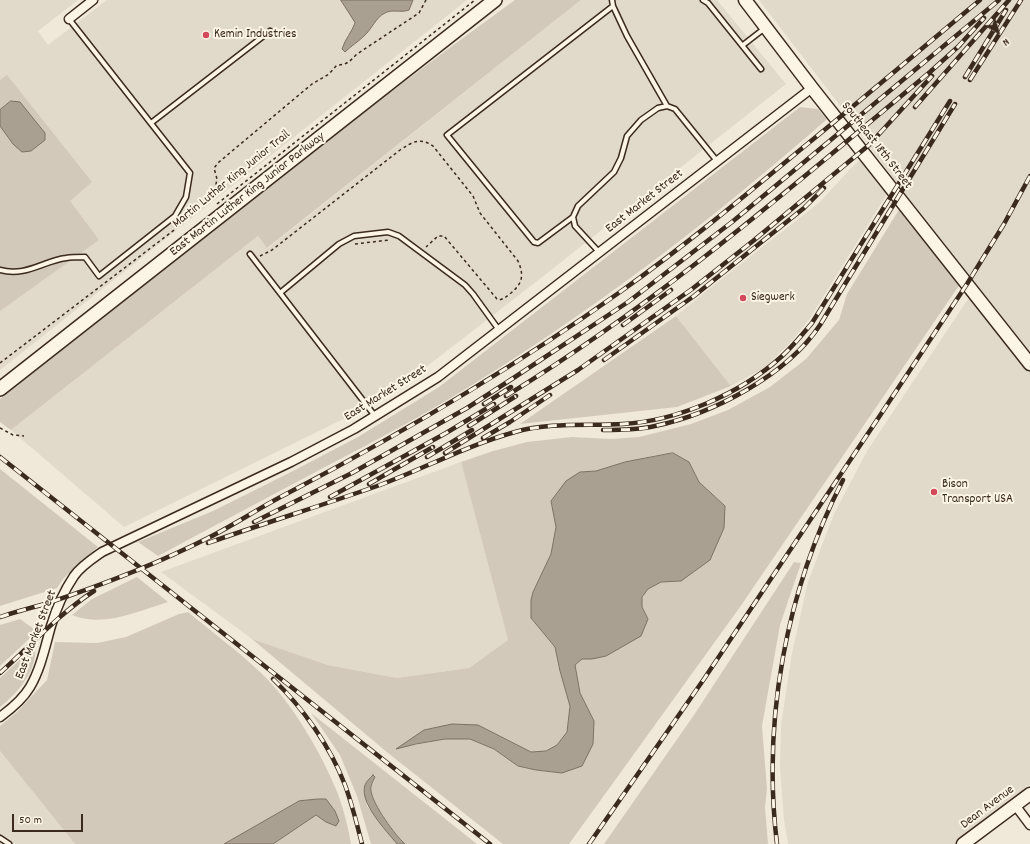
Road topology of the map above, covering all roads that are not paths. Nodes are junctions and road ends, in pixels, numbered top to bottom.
1 (93, 0) edge
2 (495, 0) edge
3 (612, 0) edge
4 (703, 0) edge
5 (745, 0) edge
6 (710, 1) edge
7 (613, 6) junction
8 (69, 19) joint
9 (766, 27) junction
10 (270, 31) dead end
11 (743, 45) junction
12 (761, 69) dead end
13 (812, 88) junction
14 (667, 106) junction
15 (151, 123) junction
16 (717, 161) junction
17 (573, 217) junction
18 (599, 252) junction
19 (250, 254) dead end
20 (0, 270) edge
21 (280, 293) junction
22 (499, 330) junction
23 (1030, 364) edge
24 (0, 389) edge
25 (375, 416) junction
26 (0, 717) edge
27 (1030, 794) edge
28 (1015, 805) junction
29 (1030, 825) edge
30 (0, 838) edge
31 (9, 844) edge
32 (964, 844) edge

1 - 8 street
2 - 24 main road, East Martin Luther King Junior Parkway
3 - 7 lane
4 - 6 lane
5 - 9 street, Southeast 18th Street
6 - 11 lane
7 - 14 lane
7 - 17 lane
8 - 15 lane
9 - 11 lane
9 - 13 street, Southeast 18th Street
10 - 15 lane
11 - 12 lane
13 - 16 street, East Market Street
13 - 23 street, Southeast 18th Street
14 - 16 lane
14 - 17 lane
15 - 20 lane
16 - 18 street, East Market Street
17 - 18 lane
18 - 22 street, East Market Street
19 - 21 lane
21 - 22 lane
21 - 25 lane
22 - 25 street, East Market Street
25 - 26 street, East Market Street
27 - 28 street, Dean Avenue
28 - 29 street
28 - 32 street, Dean Avenue
30 - 31 lane

